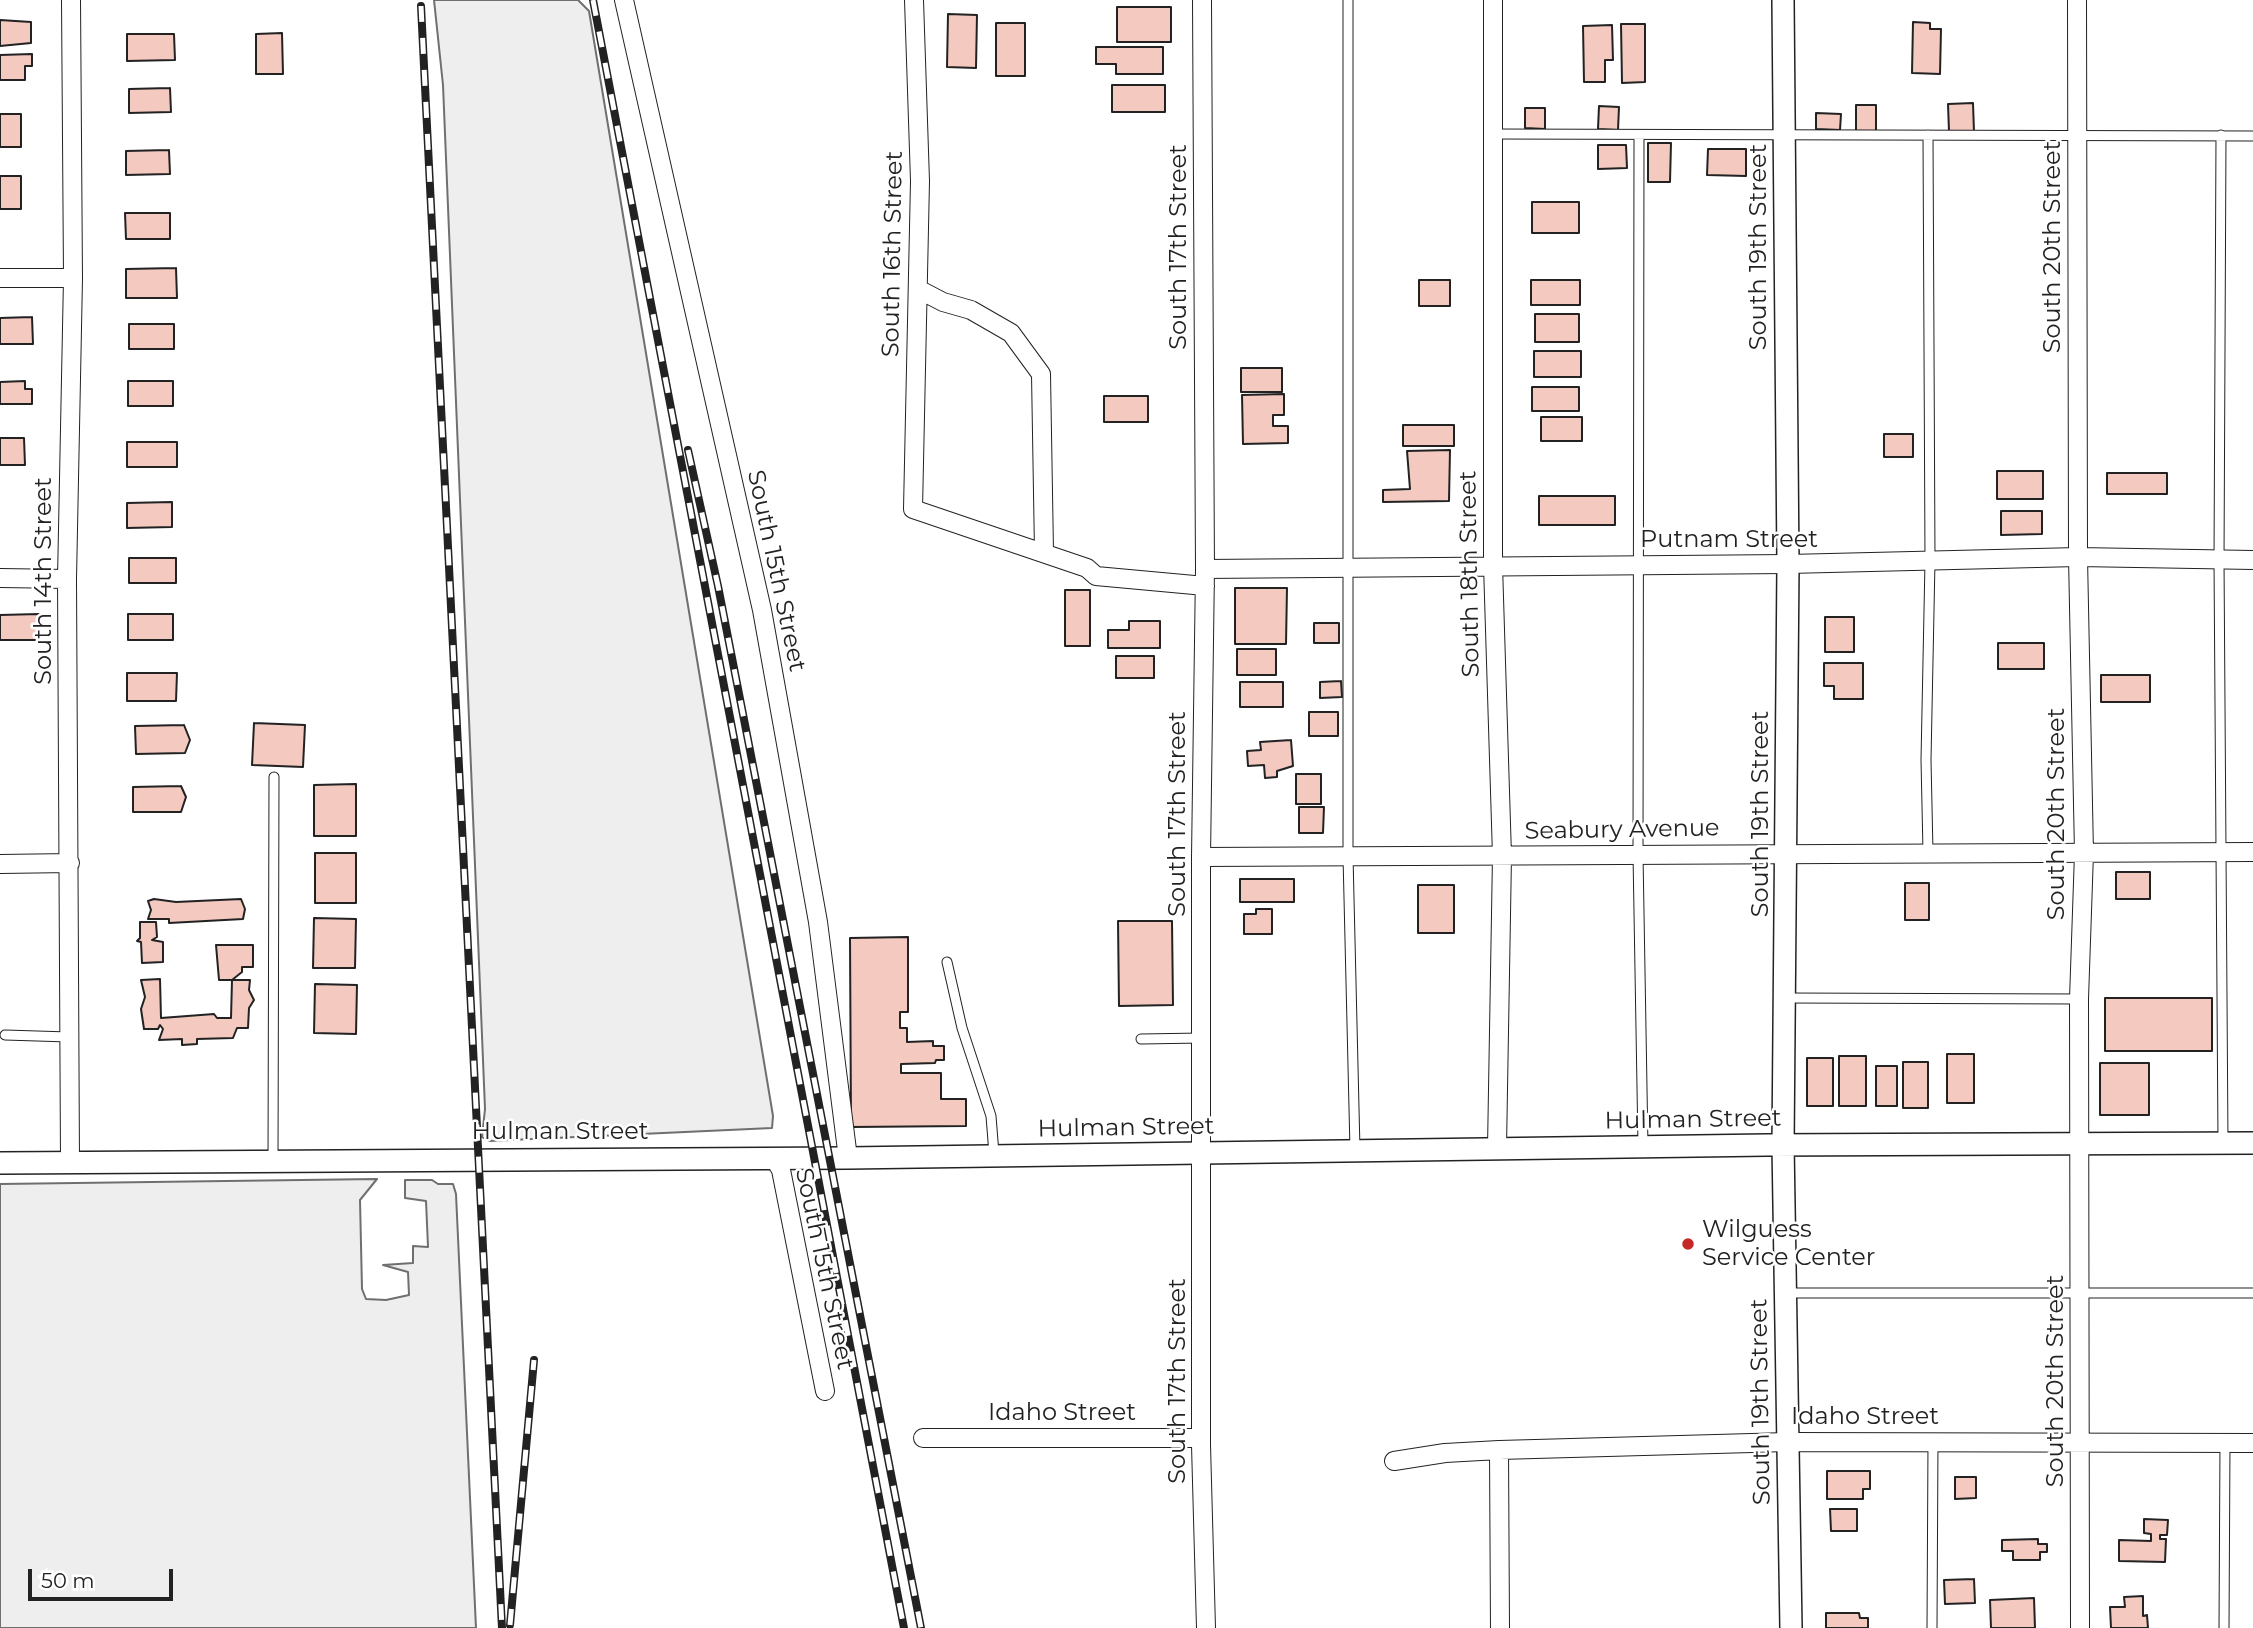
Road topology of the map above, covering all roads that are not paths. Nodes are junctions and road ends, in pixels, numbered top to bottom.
1 (71, 0) edge
2 (624, 0) edge
3 (914, 0) edge
4 (1202, 0) edge
5 (1348, 0) edge
6 (1493, 0) edge
7 (1783, 0) edge
8 (2077, 0) edge
9 (1493, 134) junction
10 (1639, 135) junction
11 (1784, 135) junction
12 (1928, 135) junction
13 (2077, 135) junction
14 (2221, 135) junction
15 (2253, 135) edge
16 (0, 278) edge
17 (73, 278) junction
18 (918, 289) junction
19 (913, 509) joint
20 (1044, 552) junction
21 (2078, 557) junction
22 (2219, 559) junction
23 (2253, 560) edge
24 (1930, 561) junction
25 (1788, 564) junction
26 (1493, 565) junction
27 (1637, 565) junction
28 (1350, 567) junction
29 (0, 578) edge
30 (1205, 578) junction
31 (67, 579) junction
32 (274, 777) dead end
33 (1787, 852) junction
34 (1928, 852) junction
35 (2222, 852) junction
36 (2253, 852) edge
37 (2084, 853) junction
38 (1638, 854) junction
39 (1348, 856) junction
40 (1502, 856) junction
41 (1201, 857) junction
42 (70, 863) junction
43 (0, 864) edge
44 (947, 962) dead end
45 (1785, 998) junction
46 (2079, 999) junction
47 (5, 1035) dead end
48 (70, 1037) junction
49 (1202, 1038) junction
50 (1141, 1039) dead end
51 (2079, 1143) junction
52 (2223, 1143) junction
53 (2253, 1143) edge
54 (1783, 1145) junction
55 (1643, 1146) junction
56 (1497, 1148) junction
57 (1355, 1150) junction
58 (1202, 1153) junction
59 (994, 1156) junction
60 (774, 1158) junction
61 (848, 1158) junction
62 (273, 1161) junction
63 (70, 1162) junction
64 (0, 1163) edge
65 (1786, 1293) junction
66 (2080, 1293) junction
67 (2253, 1293) edge
68 (825, 1391) dead end
69 (923, 1438) dead end
70 (1201, 1438) junction
71 (2081, 1441) junction
72 (1788, 1442) junction
73 (1933, 1442) junction
74 (2225, 1442) junction
75 (2253, 1443) edge
76 (1499, 1450) junction
77 (1394, 1461) dead end
78 (1206, 1628) edge
79 (1500, 1628) edge
80 (1791, 1628) edge
81 (1932, 1628) edge
82 (2080, 1628) edge
83 (2224, 1628) edge

1 - 17 street, South 14th Street
2 - 61 street, South 15th Street
3 - 18 street, South 16th Street
4 - 30 street, South 17th Street
5 - 28 lane
6 - 9 street, South 18th Street
7 - 11 street, South 19th Street
8 - 13 street, South 20th Street
9 - 10 lane
9 - 26 street, South 18th Street
10 - 11 lane
10 - 27 lane
11 - 12 lane
11 - 25 street, South 19th Street
12 - 13 lane
12 - 24 lane
13 - 14 lane
13 - 21 street, South 20th Street
14 - 15 lane
14 - 22 lane
16 - 17 street
17 - 31 street, South 14th Street
18 - 19 street, South 16th Street
18 - 20 street
19 - 20 street, Putnam Street
20 - 30 street, Putnam Street
21 - 22 street, Putnam Street
21 - 24 street, Putnam Street
21 - 37 street, South 20th Street
22 - 23 street, Putnam Street
22 - 35 lane
24 - 25 street, Putnam Street
24 - 34 lane
25 - 27 street, Putnam Street
25 - 33 street, South 19th Street
26 - 27 street, Putnam Street
26 - 28 street, Putnam Street
26 - 40 street, South 18th Street
27 - 38 lane
28 - 30 street, Putnam Street
28 - 39 lane
29 - 31 street
30 - 41 street, South 17th Street
31 - 42 street, South 14th Street
32 - 62 lane
33 - 34 street, Seabury Avenue
33 - 38 street, Seabury Avenue
33 - 45 street, South 19th Street
34 - 37 street, Seabury Avenue
35 - 36 street, Seabury Avenue
35 - 37 street, Seabury Avenue
35 - 52 lane
37 - 46 street, South 20th Street
38 - 40 street, Seabury Avenue
38 - 55 lane
39 - 40 street, Seabury Avenue
39 - 41 street, Seabury Avenue
39 - 57 lane
40 - 56 street, South 18th Street
41 - 49 street, South 17th Street
42 - 43 street
42 - 48 street, South 14th Street
44 - 59 lane
45 - 46 lane
45 - 54 street, South 19th Street
46 - 51 street, South 20th Street
47 - 48 lane
48 - 63 street, South 14th Street
49 - 50 lane
49 - 58 street, South 17th Street
51 - 52 street, Hulman Street
51 - 54 street, Hulman Street
51 - 66 street, South 20th Street
52 - 53 street, Hulman Street
54 - 55 street, Hulman Street
54 - 65 street, South 19th Street
55 - 56 street, Hulman Street
56 - 57 street, Hulman Street
57 - 58 street, Hulman Street
58 - 59 street, Hulman Street
58 - 70 street, South 17th Street
59 - 61 street, Hulman Street
60 - 61 street, Hulman Street
60 - 62 street, Hulman Street
60 - 68 street, South 15th Street
62 - 63 street, Hulman Street
63 - 64 street, Hulman Street
65 - 66 lane
65 - 72 street, South 19th Street
66 - 67 lane
66 - 71 street, South 20th Street
69 - 70 street, Idaho Street
70 - 78 street, South 17th Street
71 - 73 street, Idaho Street
71 - 74 street, Idaho Street
71 - 82 street, South 20th Street
72 - 73 street, Idaho Street
72 - 76 street, Idaho Street
72 - 80 street, South 19th Street
73 - 81 lane
74 - 75 street, Idaho Street
74 - 83 lane
76 - 77 street, Idaho Street
76 - 79 street

